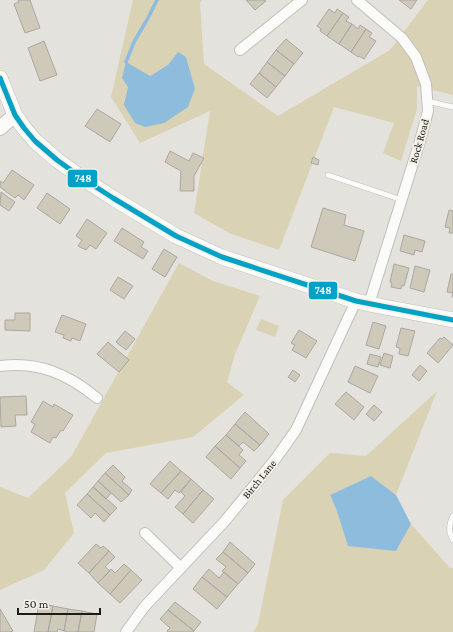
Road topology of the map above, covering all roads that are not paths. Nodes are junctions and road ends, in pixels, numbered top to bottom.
1 (302, 0) edge
2 (357, 0) edge
3 (240, 50) dead end
4 (0, 78) edge
5 (427, 101) junction
6 (453, 107) edge
7 (15, 115) junction
8 (0, 128) edge
9 (328, 176) dead end
10 (402, 200) junction
11 (362, 302) junction
12 (453, 320) edge
13 (0, 366) edge
14 (97, 398) dead end
15 (453, 516) edge
16 (145, 534) dead end
17 (453, 540) edge
18 (180, 568) junction
19 (126, 632) edge

1 - 3 street
2 - 5 street, Rock Road
4 - 7 main road
5 - 6 lane
5 - 10 street, Rock Road
7 - 8 street
7 - 11 main road
9 - 10 lane
10 - 11 street, Rock Road
11 - 12 main road
11 - 18 street, Birch Lane
13 - 14 street
15 - 17 lane
16 - 18 street
18 - 19 street, Birch Lane

